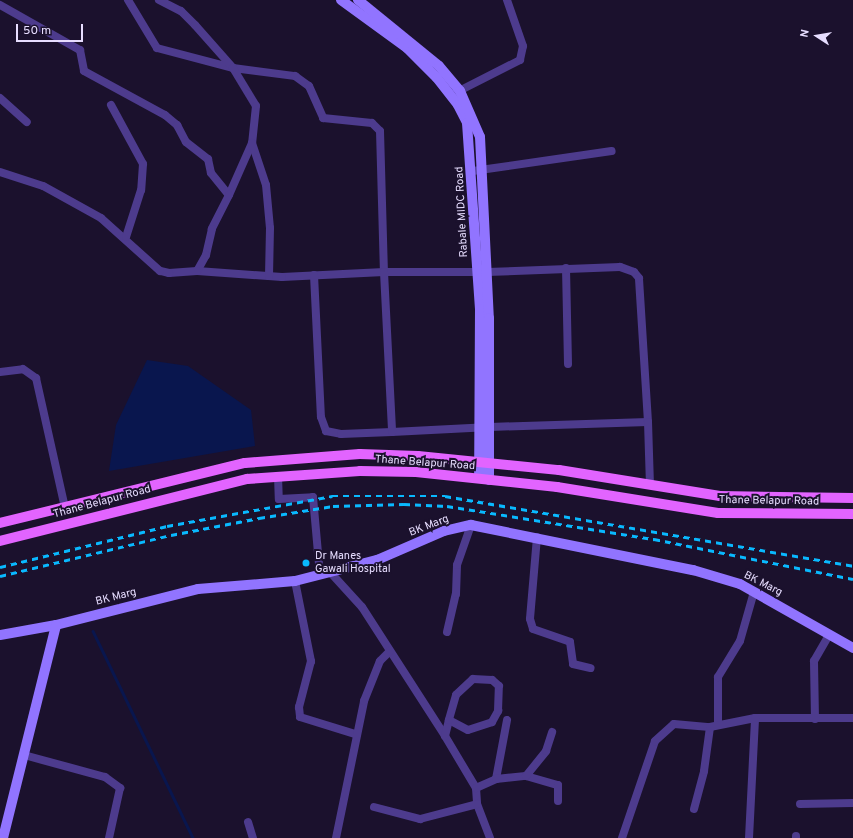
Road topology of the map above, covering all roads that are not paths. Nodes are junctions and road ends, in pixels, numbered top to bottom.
1 (128, 0) edge
2 (159, 0) edge
3 (341, 0) edge
4 (358, 0) edge
5 (507, 0) edge
6 (0, 5) edge
7 (410, 45) junction
8 (233, 68) junction
9 (456, 93) junction
10 (0, 98) edge
11 (111, 105) dead end
12 (27, 122) dead end
13 (252, 143) junction
14 (612, 151) dead end
15 (477, 170) junction
16 (0, 172) edge
17 (229, 195) junction
18 (126, 237) junction
19 (566, 268) junction
20 (197, 271) junction
21 (384, 272) junction
22 (482, 272) junction
23 (314, 275) junction
24 (269, 276) junction
25 (568, 364) dead end
26 (0, 372) edge
27 (648, 422) junction
28 (486, 428) junction
29 (392, 432) junction
30 (485, 462) junction
31 (278, 476) junction
32 (484, 479) junction
33 (650, 484) junction
34 (853, 498) edge
35 (65, 508) junction
36 (853, 514) edge
37 (0, 523) edge
38 (471, 525) junction
39 (537, 537) junction
40 (0, 541) edge
41 (325, 574) junction
42 (295, 581) junction
43 (754, 592) junction
44 (56, 625) junction
45 (447, 632) dead end
46 (0, 635) edge
47 (828, 636) junction
48 (853, 648) edge
49 (390, 651) junction
50 (591, 668) dead end
51 (755, 718) junction
52 (853, 718) edge
53 (815, 719) junction
54 (449, 720) junction
55 (507, 720) dead end
56 (718, 724) junction
57 (710, 727) junction
58 (552, 732) dead end
59 (355, 734) junction
60 (446, 736) junction
61 (24, 755) junction
62 (526, 776) junction
63 (496, 779) junction
64 (476, 788) junction
65 (558, 801) dead end
66 (853, 803) edge
67 (477, 804) junction
68 (800, 804) dead end
69 (374, 807) dead end
70 (694, 809) dead end
71 (248, 822) dead end
72 (3, 838) edge
73 (109, 838) edge
74 (253, 838) edge
75 (336, 838) edge
76 (490, 838) edge
77 (622, 838) edge
78 (749, 838) edge

1 - 8 street
2 - 8 street
3 - 7 street, Rabale MIDC Road
4 - 7 street, Rabale MIDC Road
5 - 9 street
6 - 17 street
7 - 9 street, Rabale MIDC Road
8 - 13 street
8 - 21 street
9 - 15 street, Rabale MIDC Road
10 - 12 street
11 - 18 street
13 - 17 street
13 - 24 street
14 - 15 street
15 - 22 street, Rabale MIDC Road
16 - 18 street
17 - 20 street
18 - 20 street
19 - 22 street
19 - 25 street
19 - 27 street
20 - 24 street
21 - 22 street
21 - 23 street
21 - 29 street
22 - 28 street, Rabale MIDC Road
23 - 24 street
23 - 29 street
26 - 35 street
27 - 28 street
27 - 33 street
28 - 29 street
28 - 30 street, Rabale MIDC Road
30 - 32 street, Rabale MIDC Road
30 - 33 main road, Thane Belapur Road
30 - 35 main road, Thane Belapur Road
31 - 32 main road, Thane Belapur Road
31 - 40 main road, Thane Belapur Road
31 - 41 street
32 - 36 main road, Thane Belapur Road
33 - 34 main road, Thane Belapur Road
35 - 37 main road, Thane Belapur Road
38 - 39 street, BK Marg
38 - 41 street, BK Marg
38 - 45 street
39 - 43 street, BK Marg
39 - 50 street
41 - 42 street, BK Marg
41 - 49 street
42 - 44 street, BK Marg
42 - 59 street
43 - 47 street, BK Marg
43 - 56 street
44 - 46 street, BK Marg
44 - 61 street
47 - 48 street, BK Marg
47 - 53 street
49 - 59 street
49 - 60 street
51 - 53 street
51 - 56 street
51 - 78 street
52 - 53 street
54 - 54 street
54 - 60 street
55 - 63 street
56 - 57 street
57 - 70 street
57 - 77 street
58 - 62 street
59 - 75 street
60 - 64 street
61 - 72 street
61 - 73 street
62 - 63 street
62 - 65 street
63 - 64 street
64 - 67 street
66 - 68 street
67 - 69 street
67 - 76 street
71 - 74 street

